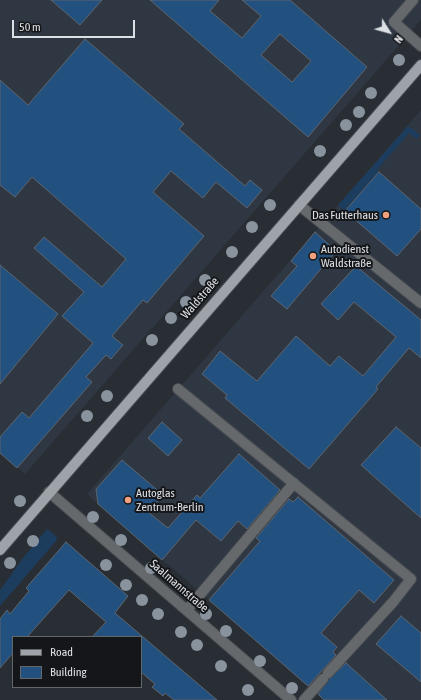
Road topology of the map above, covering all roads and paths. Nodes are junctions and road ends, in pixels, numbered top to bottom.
1 (413, 0) edge
2 (421, 46) edge
3 (421, 65) edge
4 (299, 205) junction
5 (421, 303) edge
6 (178, 389) dead end
7 (294, 483) junction
8 (49, 492) junction
9 (0, 550) edge
10 (187, 610) junction
11 (291, 700) edge
12 (304, 700) edge

1 - 2 street
3 - 4 main road, Waldstraße
4 - 5 street
4 - 8 main road, Waldstraße
6 - 7 street
7 - 10 street
7 - 12 street
8 - 9 main road, Waldstraße
8 - 10 street, Saalmannstraße
10 - 11 street, Saalmannstraße

